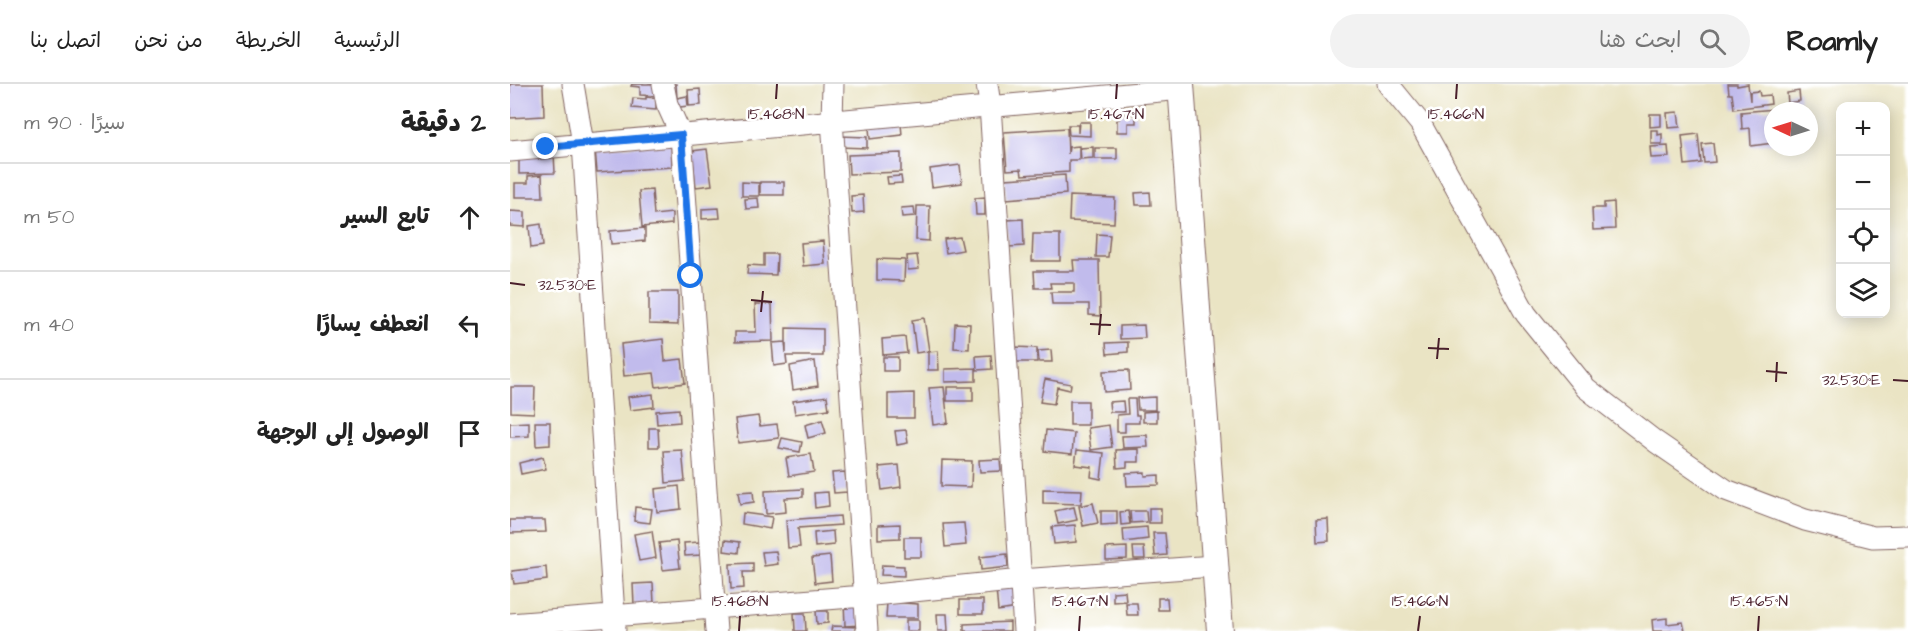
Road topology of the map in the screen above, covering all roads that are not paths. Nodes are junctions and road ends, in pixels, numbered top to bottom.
1 (573, 84) edge
2 (663, 84) edge
3 (833, 84) edge
4 (987, 84) edge
5 (1388, 84) edge
6 (1182, 87) edge
7 (990, 105) junction
8 (832, 120) junction
9 (681, 135) junction
10 (583, 144) junction
11 (510, 151) edge
12 (1908, 537) edge
13 (1214, 566) junction
14 (1021, 580) junction
15 (864, 596) junction
16 (714, 607) junction
17 (510, 624) edge
18 (615, 624) edge
19 (716, 631) edge
20 (867, 631) edge
21 (1024, 631) edge
22 (1220, 631) edge

1 - 10 street
2 - 9 street
3 - 8 street
4 - 7 street
5 - 12 street
6 - 7 street
6 - 13 street
7 - 8 street
7 - 14 street
8 - 9 street
8 - 15 street
9 - 10 street
9 - 16 street
10 - 11 street
10 - 18 street
13 - 14 street
13 - 22 street
14 - 15 street
14 - 21 street
15 - 16 street
15 - 20 street
16 - 18 street
16 - 19 street
17 - 18 street

